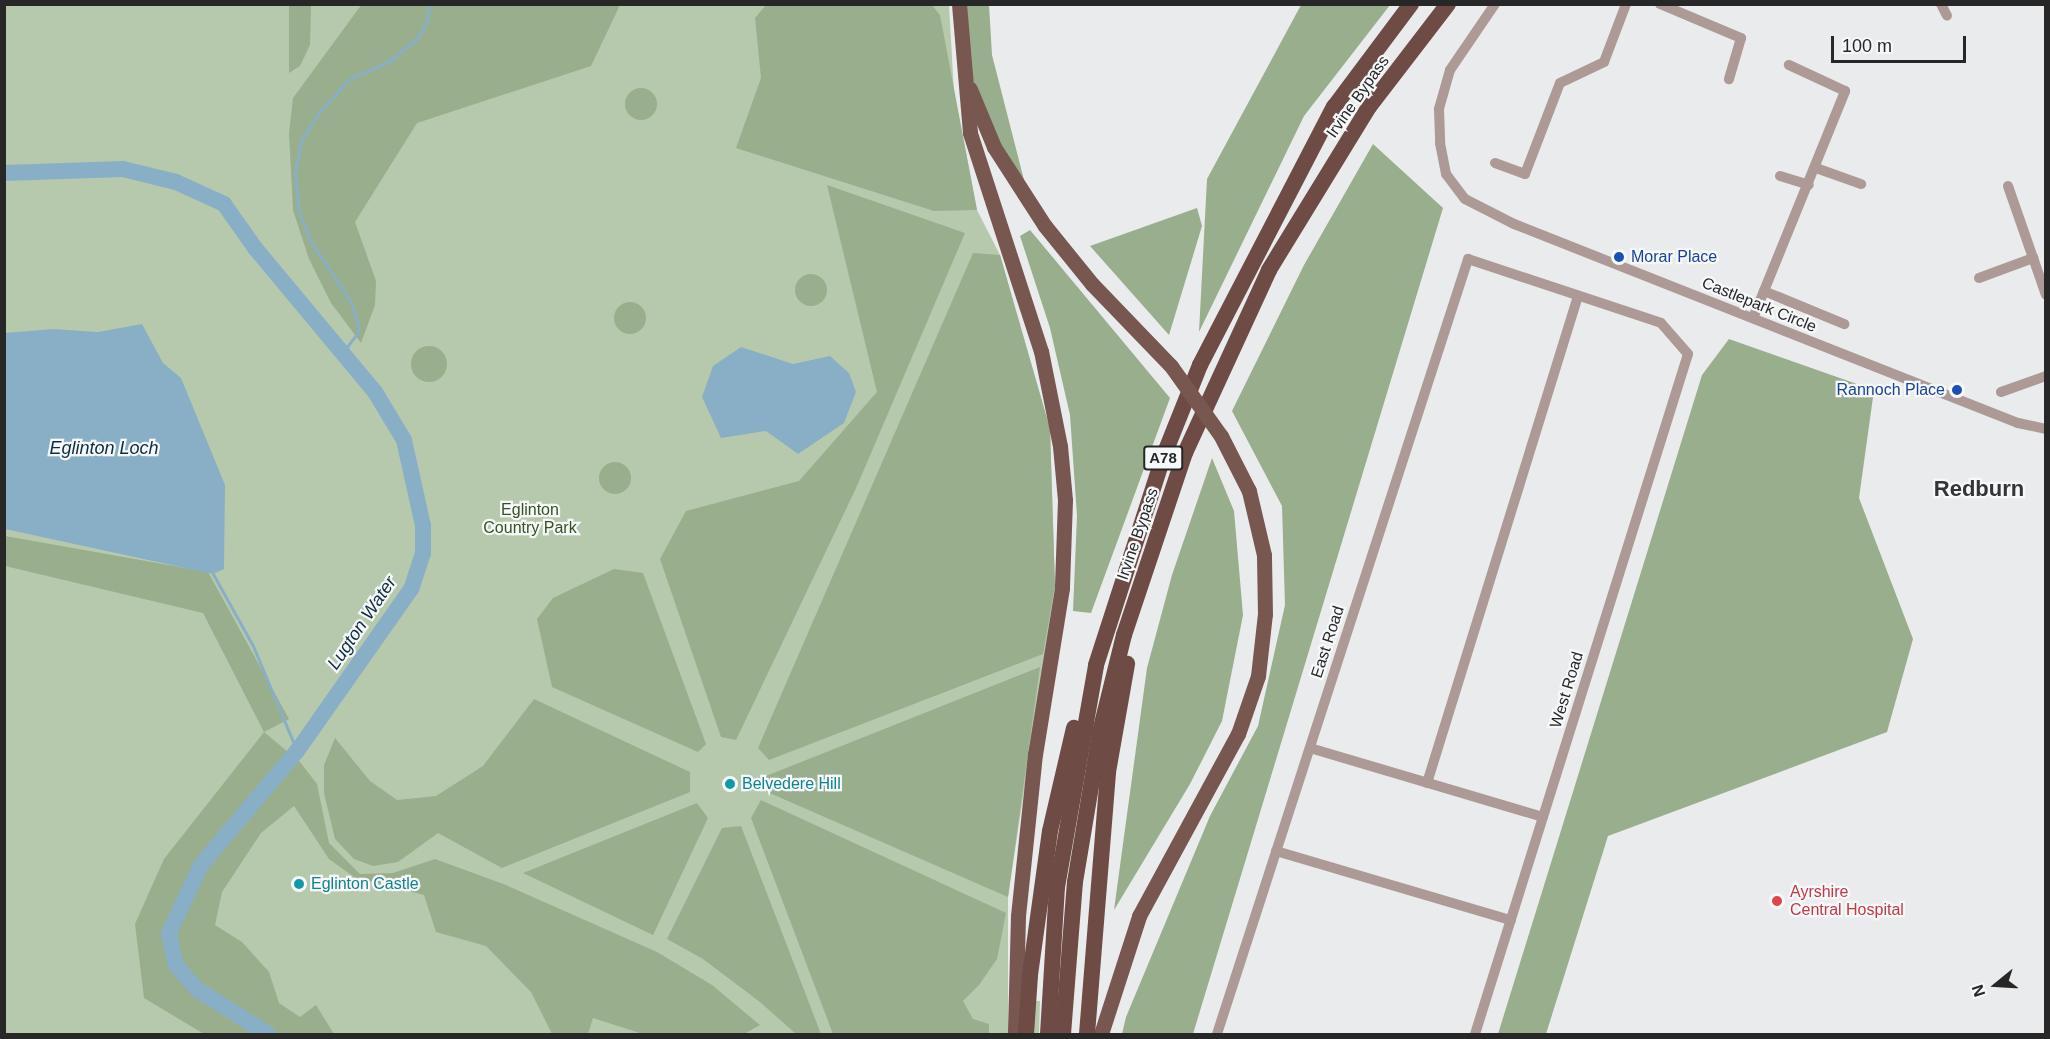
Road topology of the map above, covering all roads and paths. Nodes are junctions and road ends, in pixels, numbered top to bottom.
1 (960, 4) edge
2 (1411, 4) edge
3 (1448, 4) edge
4 (1495, 4) edge
5 (1626, 4) edge
6 (1660, 4) edge
7 (1941, 4) edge
8 (1947, 16) dead end
9 (1789, 65) dead end
10 (962, 69) junction
11 (1729, 79) dead end
12 (1496, 163) dead end
13 (1816, 168) junction
14 (1780, 176) dead end
15 (1861, 184) dead end
16 (1809, 185) junction
17 (2008, 186) dead end
18 (2033, 258) junction
19 (1978, 278) dead end
20 (1764, 291) junction
21 (2046, 295) edge
22 (1578, 296) junction
23 (1753, 318) junction
24 (1844, 324) dead end
25 (2046, 376) edge
26 (2001, 392) dead end
27 (2046, 429) edge
28 (1151, 546) junction
29 (1096, 665) junction
30 (1310, 748) junction
31 (1427, 783) junction
32 (1543, 817) junction
33 (1276, 851) junction
34 (1511, 920) junction
35 (1015, 1035) edge
36 (1026, 1035) edge
37 (1048, 1035) edge
38 (1063, 1035) edge
39 (1087, 1035) edge
40 (1101, 1035) edge
41 (1217, 1035) edge
42 (1475, 1035) edge

1 - 10 main road
2 - 29 highway, Irvine Bypass / A78
3 - 28 highway, Irvine Bypass / A78
4 - 23 street, Castlepark Circle
5 - 12 street
6 - 11 street
7 - 8 street
9 - 13 street
10 - 35 main road
10 - 40 main road, bridge
13 - 15 street
13 - 16 street
14 - 16 street
16 - 20 street
17 - 18 street
18 - 19 street
18 - 21 street
20 - 23 street
20 - 24 street
22 - 30 street, East Road
22 - 31 street
22 - 32 street, West Road
23 - 27 street, Castlepark Circle
25 - 26 street
28 - 38 highway, Irvine Bypass / A78
28 - 39 highway
29 - 36 highway
29 - 37 highway, Irvine Bypass / A78
30 - 31 street
30 - 33 street, East Road
31 - 32 street
32 - 34 street, West Road
33 - 34 street
33 - 41 street, East Road
34 - 42 street, West Road

